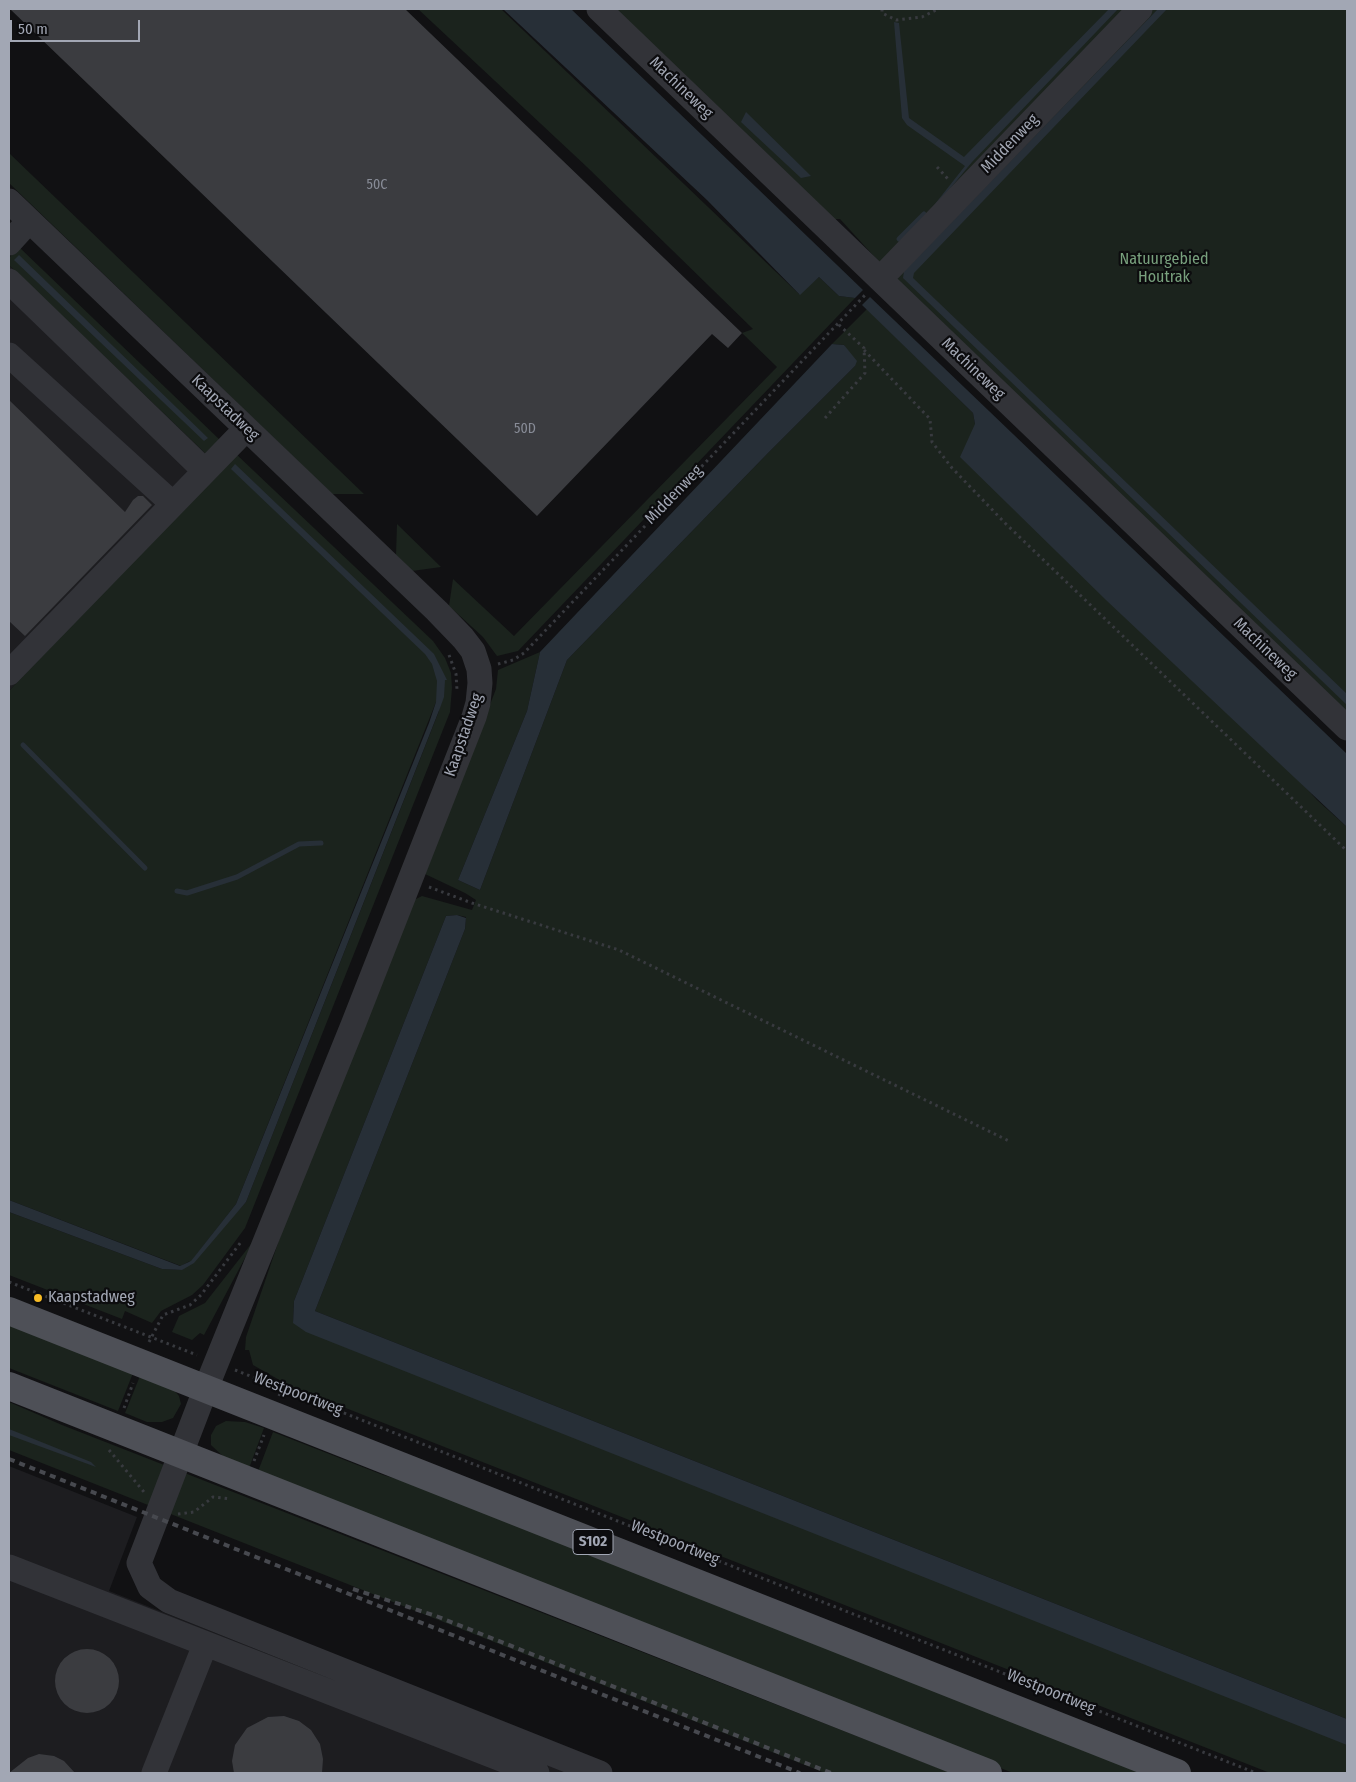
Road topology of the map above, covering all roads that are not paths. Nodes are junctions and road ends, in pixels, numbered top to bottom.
1 (599, 9) edge
2 (1140, 9) edge
3 (9, 201) edge
4 (30, 221) junction
5 (9, 243) edge
6 (9, 281) edge
7 (874, 285) junction
8 (9, 355) edge
9 (246, 429) junction
10 (205, 471) junction
11 (173, 504) junction
12 (9, 672) edge
13 (1347, 728) edge
14 (9, 1311) edge
15 (9, 1386) edge
16 (206, 1388) junction
17 (180, 1453) junction
18 (9, 1567) edge
19 (205, 1645) junction
20 (526, 1771) edge
21 (154, 1773) edge
22 (600, 1773) edge
23 (988, 1773) edge
24 (1177, 1773) edge

1 - 7 street, Machineweg
2 - 7 street, Middenweg
3 - 4 street, Kaapstadweg
4 - 5 street
4 - 9 street, Kaapstadweg
6 - 10 street
7 - 13 street, Machineweg
8 - 11 street
9 - 10 street
9 - 16 street, Kaapstadweg
10 - 11 street
11 - 12 street
14 - 16 main road, Westpoortweg / S102
15 - 17 main road
16 - 17 street, Kaapstadweg
16 - 24 main road, Westpoortweg / S102
17 - 22 street, Kaapstadweg
17 - 23 main road
18 - 19 street
19 - 20 street
19 - 21 street

